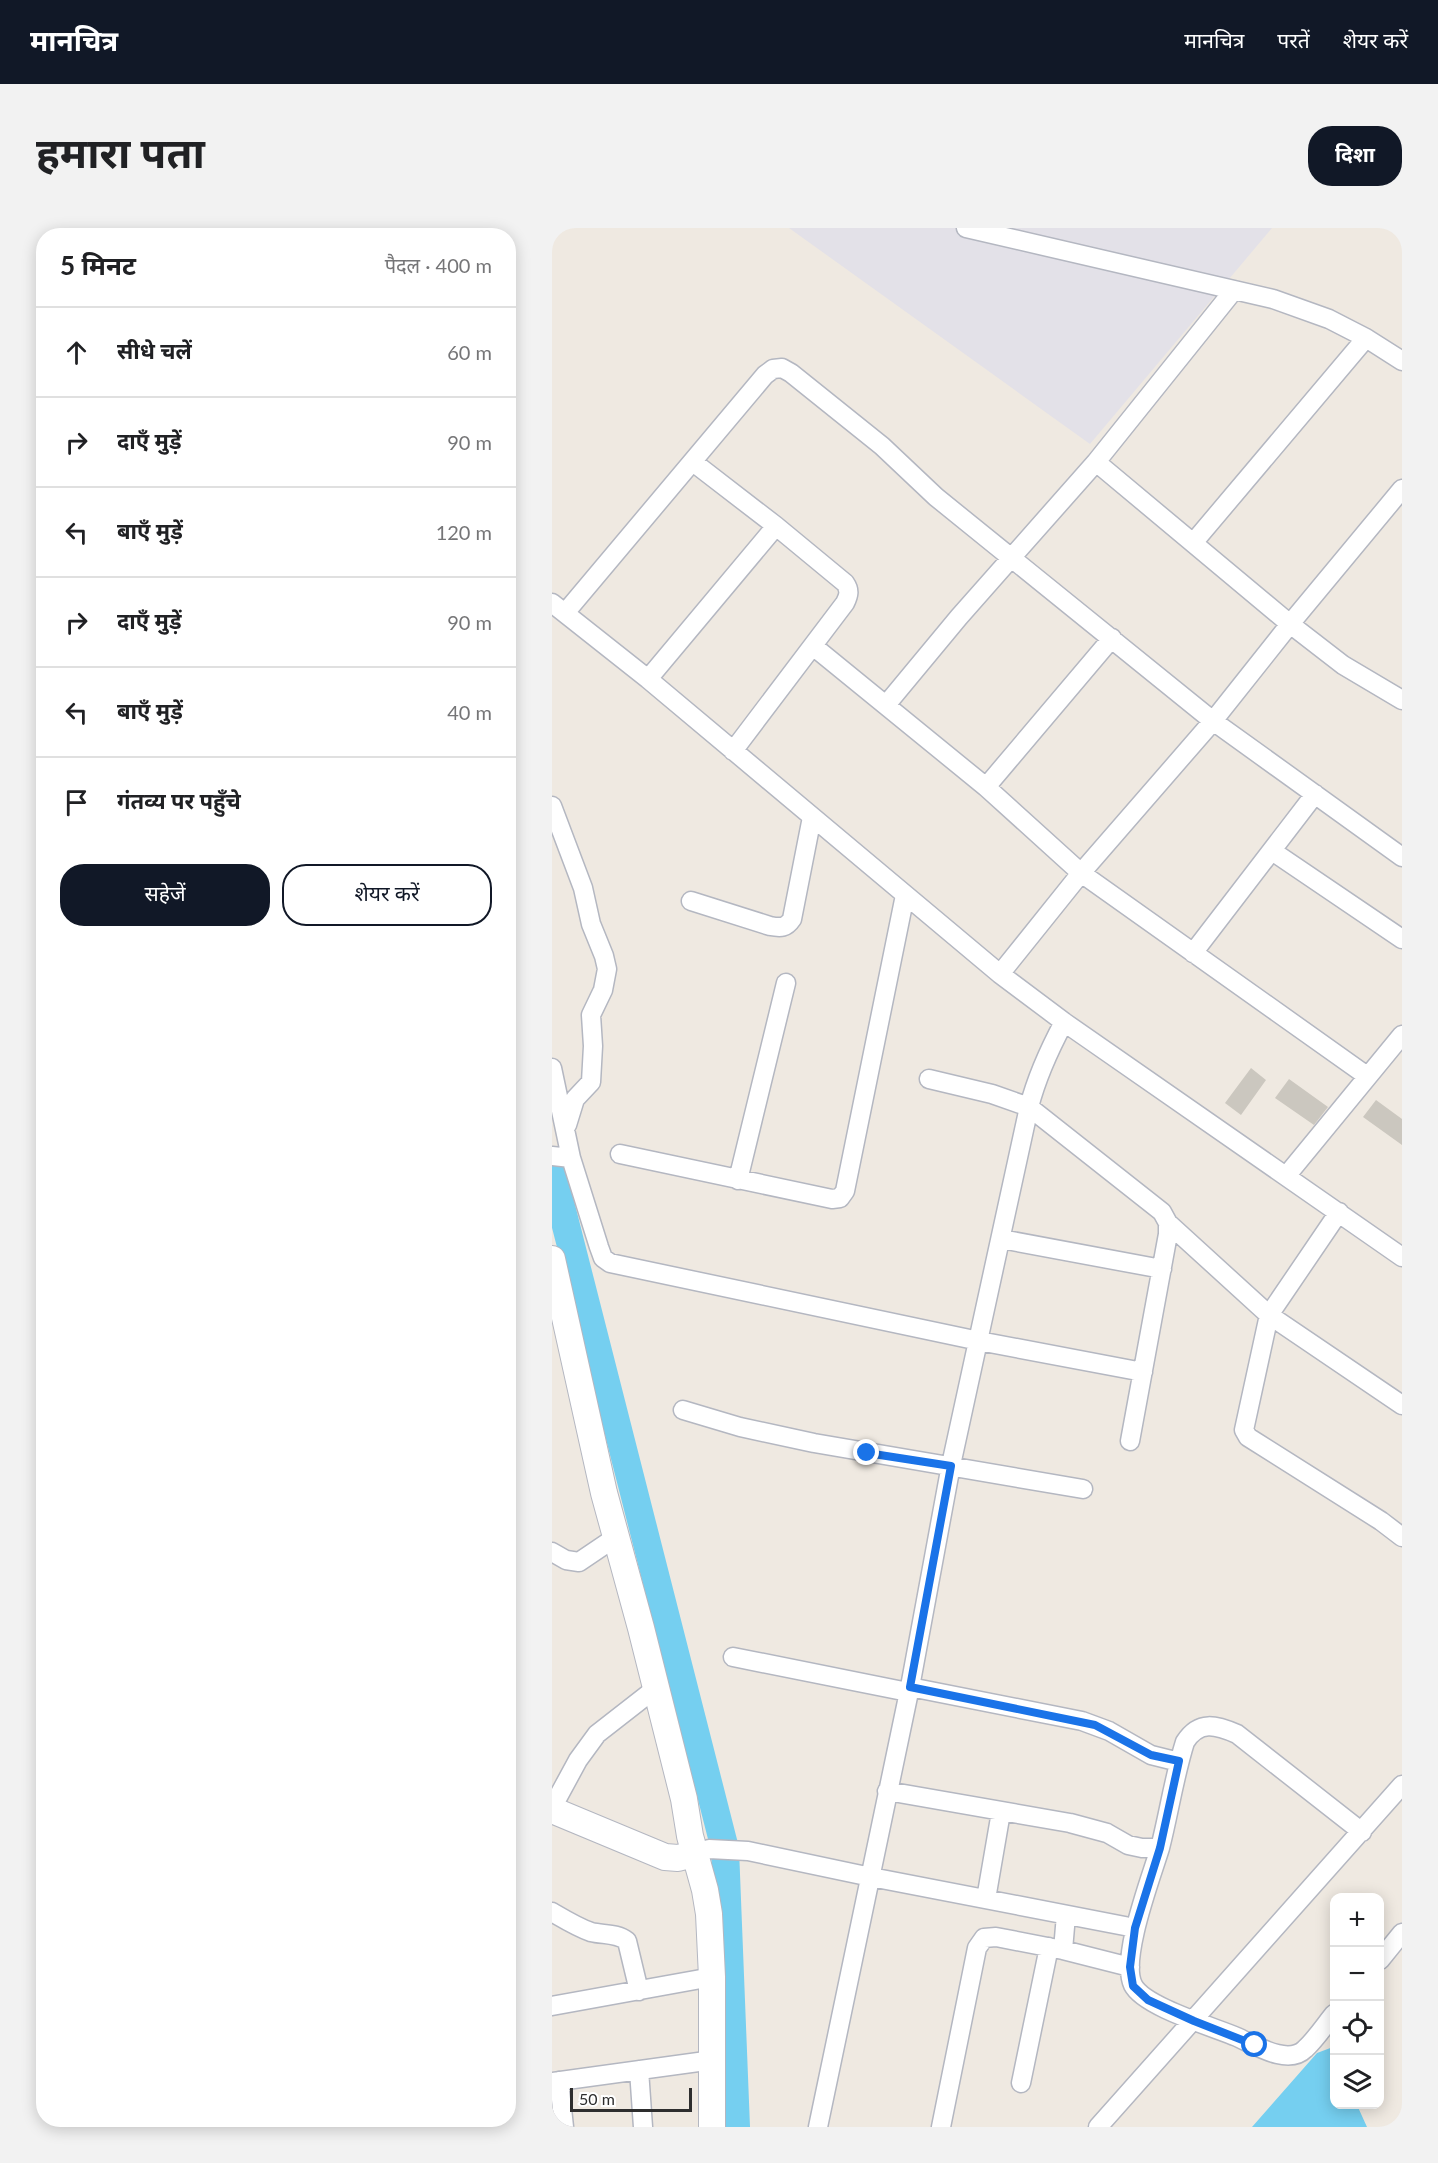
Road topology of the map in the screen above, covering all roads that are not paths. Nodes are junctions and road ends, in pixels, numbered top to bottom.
1 (966, 228) edge
2 (1234, 290) junction
3 (1366, 338) junction
4 (1402, 361) edge
5 (693, 462) junction
6 (1096, 462) junction
7 (1402, 489) edge
8 (776, 526) junction
9 (1193, 543) junction
10 (1011, 558) junction
11 (558, 608) edge
12 (1290, 624) junction
13 (1112, 638) junction
14 (813, 645) junction
15 (648, 679) junction
16 (1402, 699) edge
17 (886, 705) junction
18 (1213, 721) junction
19 (733, 751) junction
20 (986, 787) junction
21 (1315, 794) junction
22 (552, 806) edge
23 (812, 817) junction
24 (1272, 851) junction
25 (1402, 857) edge
26 (1081, 873) junction
27 (905, 895) junction
28 (691, 901) dead end
29 (1402, 939) edge
30 (1193, 953) junction
31 (1000, 974) junction
32 (786, 983) dead end
33 (1064, 1022) junction
34 (1402, 1035) edge
35 (552, 1068) edge
36 (1367, 1076) junction
37 (929, 1079) dead end
38 (1029, 1107) junction
39 (566, 1130) junction
40 (620, 1154) dead end
41 (563, 1157) edge
42 (1287, 1175) junction
43 (738, 1180) junction
44 (1339, 1212) junction
45 (1168, 1223) junction
46 (1001, 1239) junction
47 (1402, 1257) edge
48 (552, 1259) edge
49 (1162, 1269) junction
50 (556, 1291) edge
51 (1269, 1315) junction
52 (979, 1341) junction
53 (1143, 1372) junction
54 (1402, 1406) edge
55 (683, 1410) dead end
56 (1130, 1441) dead end
57 (951, 1466) junction
58 (1083, 1489) dead end
59 (616, 1537) junction
60 (1402, 1537) edge
61 (552, 1552) edge
62 (733, 1657) dead end
63 (656, 1688) junction
64 (909, 1690) junction
65 (1179, 1761) junction
66 (1402, 1785) edge
67 (887, 1791) junction
68 (552, 1809) edge
69 (1001, 1812) junction
70 (1362, 1832) junction
71 (1160, 1848) junction
72 (701, 1851) junction
73 (871, 1877) junction
74 (986, 1899) junction
75 (552, 1912) edge
76 (1066, 1915) junction
77 (1135, 1928) junction
78 (1402, 1933) edge
79 (1056, 1948) junction
80 (1384, 1955) edge
81 (1130, 1967) junction
82 (712, 1977) junction
83 (639, 1990) junction
84 (552, 2006) edge
85 (1330, 2020) edge
86 (1194, 2021) junction
87 (713, 2060) junction
88 (639, 2070) junction
89 (555, 2082) edge
90 (1021, 2083) dead end
91 (564, 2127) edge
92 (643, 2127) edge
93 (712, 2127) edge
94 (818, 2127) edge
95 (941, 2127) edge
96 (1098, 2127) edge

1 - 2 street
2 - 3 street
2 - 6 street
3 - 4 street
3 - 9 street
5 - 8 street
5 - 10 street
5 - 11 street
6 - 9 street
6 - 10 street
7 - 12 street
8 - 14 street
8 - 15 street
9 - 12 street
10 - 13 street
10 - 17 street
11 - 15 street
12 - 16 street
12 - 18 street
13 - 18 street
13 - 20 street
14 - 17 street
14 - 19 street
15 - 19 street
17 - 20 street
18 - 21 street
18 - 26 street
19 - 23 street
20 - 26 street
21 - 24 street
21 - 25 street
22 - 39 street
23 - 27 street
23 - 28 street
24 - 29 street
24 - 30 street
26 - 30 street
26 - 31 street
27 - 31 street
27 - 43 street
30 - 36 street
31 - 33 street
32 - 43 street
33 - 38 street
33 - 42 street
34 - 36 street
35 - 39 street
36 - 42 street
37 - 38 street
38 - 45 street
38 - 46 street
39 - 41 street
40 - 43 street
41 - 52 street
42 - 44 street
44 - 47 street
44 - 51 street
45 - 49 street
45 - 51 street
46 - 49 street
46 - 52 street
48 - 50 street
49 - 53 street
50 - 59 street
51 - 54 street
51 - 60 street
52 - 53 street
52 - 57 street
53 - 56 street
55 - 57 street
57 - 58 street
57 - 64 street
59 - 61 street
59 - 63 street
62 - 64 street
63 - 68 street
63 - 72 street
64 - 65 street
64 - 67 street
65 - 70 street
65 - 71 street
66 - 70 street
67 - 69 street
67 - 73 street
68 - 72 street
69 - 71 street
69 - 74 street
70 - 86 street
71 - 77 street
72 - 73 street
72 - 82 street
73 - 74 street
73 - 94 street
74 - 76 street
75 - 83 street
76 - 77 street
76 - 79 street
77 - 81 street
78 - 80 street
79 - 81 street
79 - 90 street
79 - 95 street
81 - 86 street
82 - 83 street
82 - 87 street
83 - 84 street
85 - 86 street
86 - 96 street
87 - 88 street
87 - 93 street
88 - 89 street
88 - 92 street
89 - 91 street

